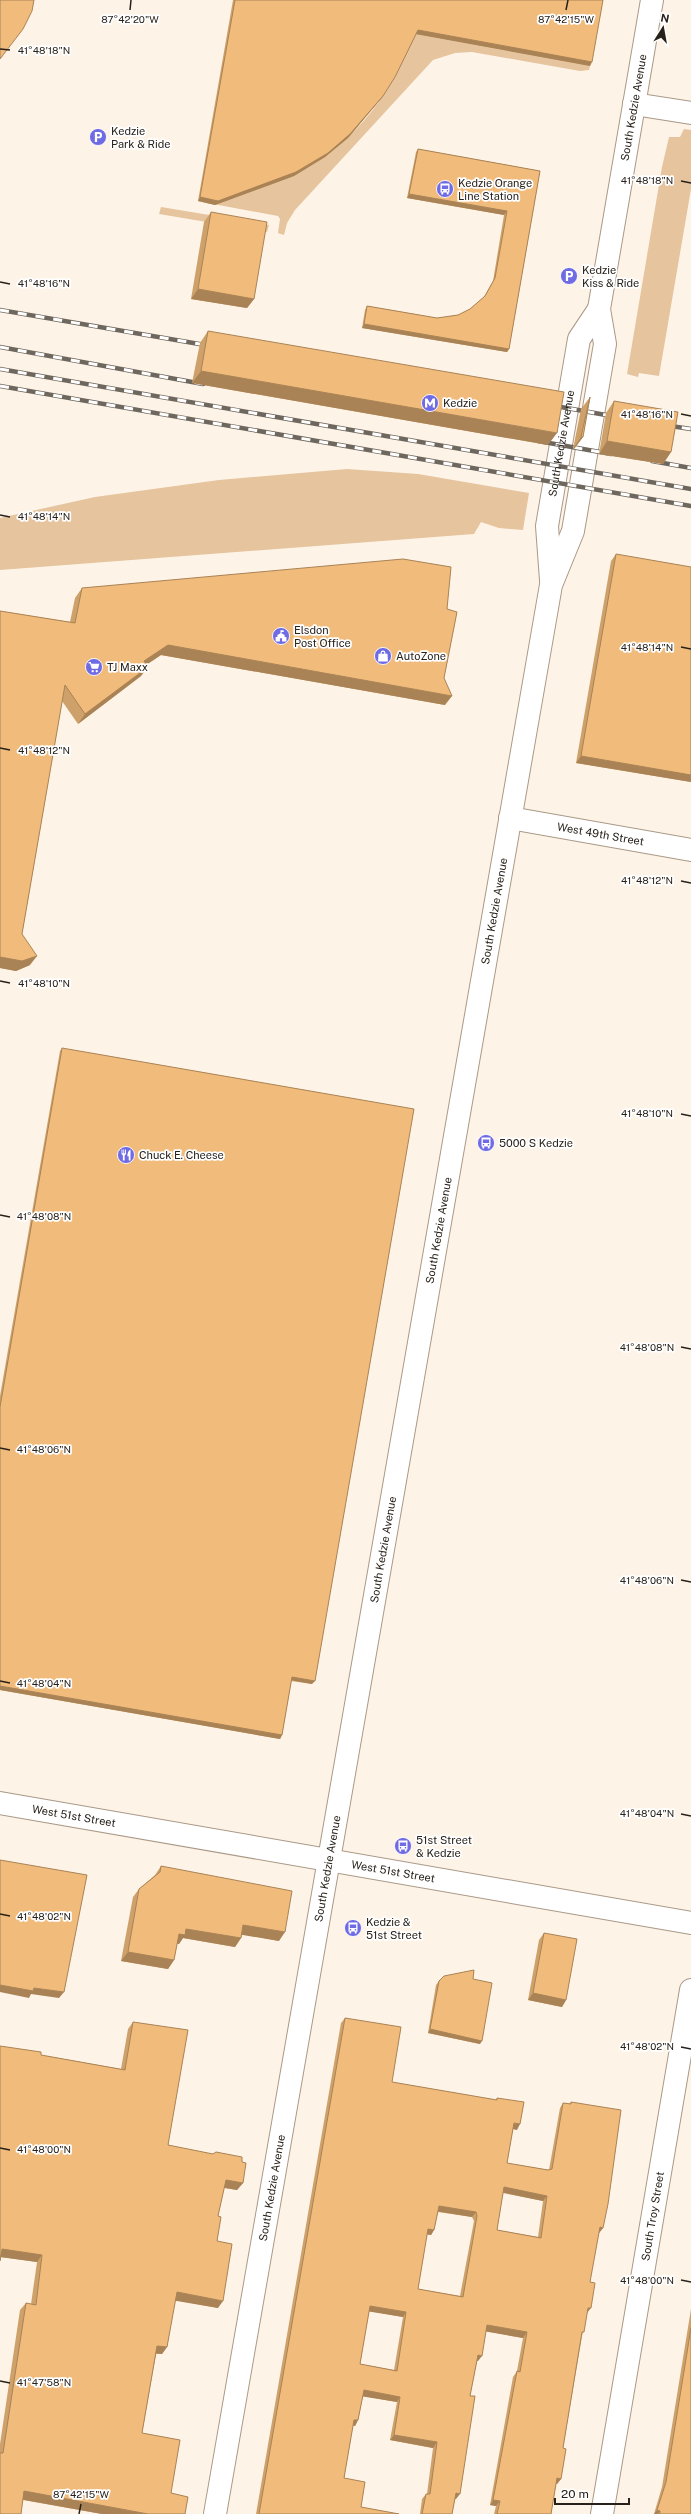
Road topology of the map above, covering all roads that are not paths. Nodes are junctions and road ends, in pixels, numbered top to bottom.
1 (652, 0) edge
2 (634, 104) junction
3 (691, 113) edge
4 (510, 818) junction
5 (691, 850) edge
6 (0, 1803) edge
7 (327, 1860) junction
8 (691, 1923) edge
9 (691, 1990) edge
10 (215, 2514) edge
11 (602, 2514) edge

1 - 2 main road, South Kedzie Avenue
2 - 3 main road
2 - 4 main road, South Kedzie Avenue
4 - 5 main road, West 49th Street
4 - 7 main road, South Kedzie Avenue
6 - 7 main road, West 51st Street
7 - 8 main road, West 51st Street
7 - 10 main road, South Kedzie Avenue
9 - 11 main road, South Troy Street

